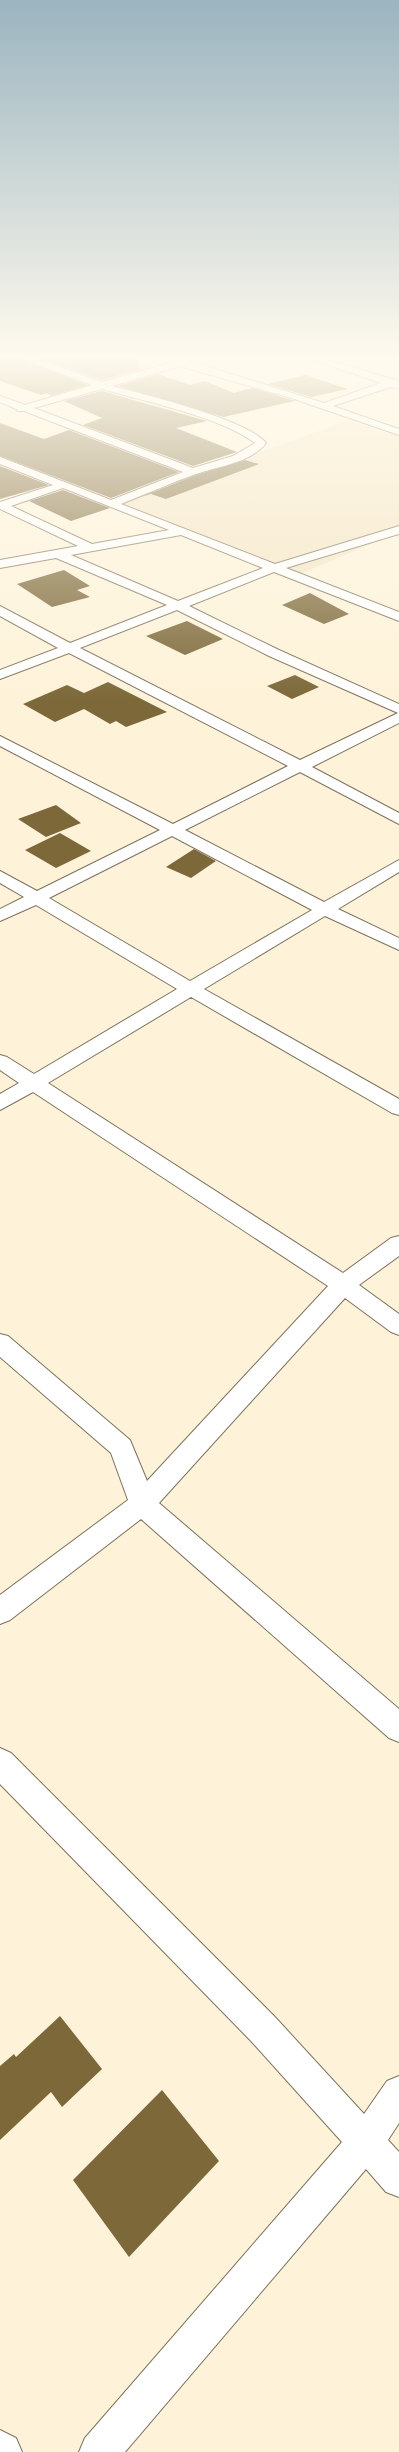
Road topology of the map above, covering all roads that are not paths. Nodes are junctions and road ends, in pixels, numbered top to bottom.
1 (31, 472) edge
2 (192, 472) edge
3 (62, 485) junction
4 (110, 504) junction
5 (0, 506) edge
6 (399, 530) edge
7 (180, 532) junction
8 (376, 537) junction
9 (393, 543) dead end
10 (90, 548) junction
11 (58, 554) junction
12 (0, 564) edge
13 (274, 568) junction
14 (179, 606) junction
15 (0, 610) edge
16 (399, 617) edge
17 (71, 648) junction
18 (0, 675) edge
19 (399, 709) edge
20 (399, 717) edge
21 (0, 740) edge
22 (301, 766) junction
23 (399, 819) edge
24 (173, 830) junction
25 (399, 865) edge
26 (0, 876) edge
27 (37, 898) junction
28 (326, 910) junction
29 (0, 916) edge
30 (399, 945) edge
31 (190, 989) junction
32 (0, 1061) edge
33 (34, 1084) junction
34 (0, 1102) edge
35 (399, 1108) edge
36 (399, 1244) edge
37 (343, 1285) junction
38 (399, 1326) edge
39 (0, 1343) edge
40 (142, 1504) junction
41 (0, 1611) edge
42 (399, 1728) edge
43 (0, 1763) edge
44 (399, 2094) edge
45 (366, 2142) junction
46 (399, 2179) edge
47 (99, 2452) edge

1 - 3 street
2 - 4 street
3 - 4 street
3 - 5 street
4 - 7 street
5 - 10 street
6 - 8 street
7 - 10 street
7 - 13 street
8 - 9 street
8 - 13 street
10 - 11 street
11 - 12 street
11 - 14 street
13 - 14 street
13 - 16 street
14 - 17 street
14 - 19 street
15 - 17 street
17 - 18 street
17 - 22 street
20 - 22 street
21 - 24 street
22 - 23 street
22 - 24 street
24 - 27 street
24 - 28 street
25 - 28 street
26 - 27 street
27 - 29 street
27 - 31 street
28 - 30 street
28 - 31 street
31 - 33 street
31 - 35 street
32 - 33 street
33 - 34 street
33 - 37 street
36 - 37 street
37 - 38 street
37 - 40 street
39 - 40 street
40 - 41 street
40 - 42 street
43 - 45 street
44 - 45 street
45 - 46 street
45 - 47 street

